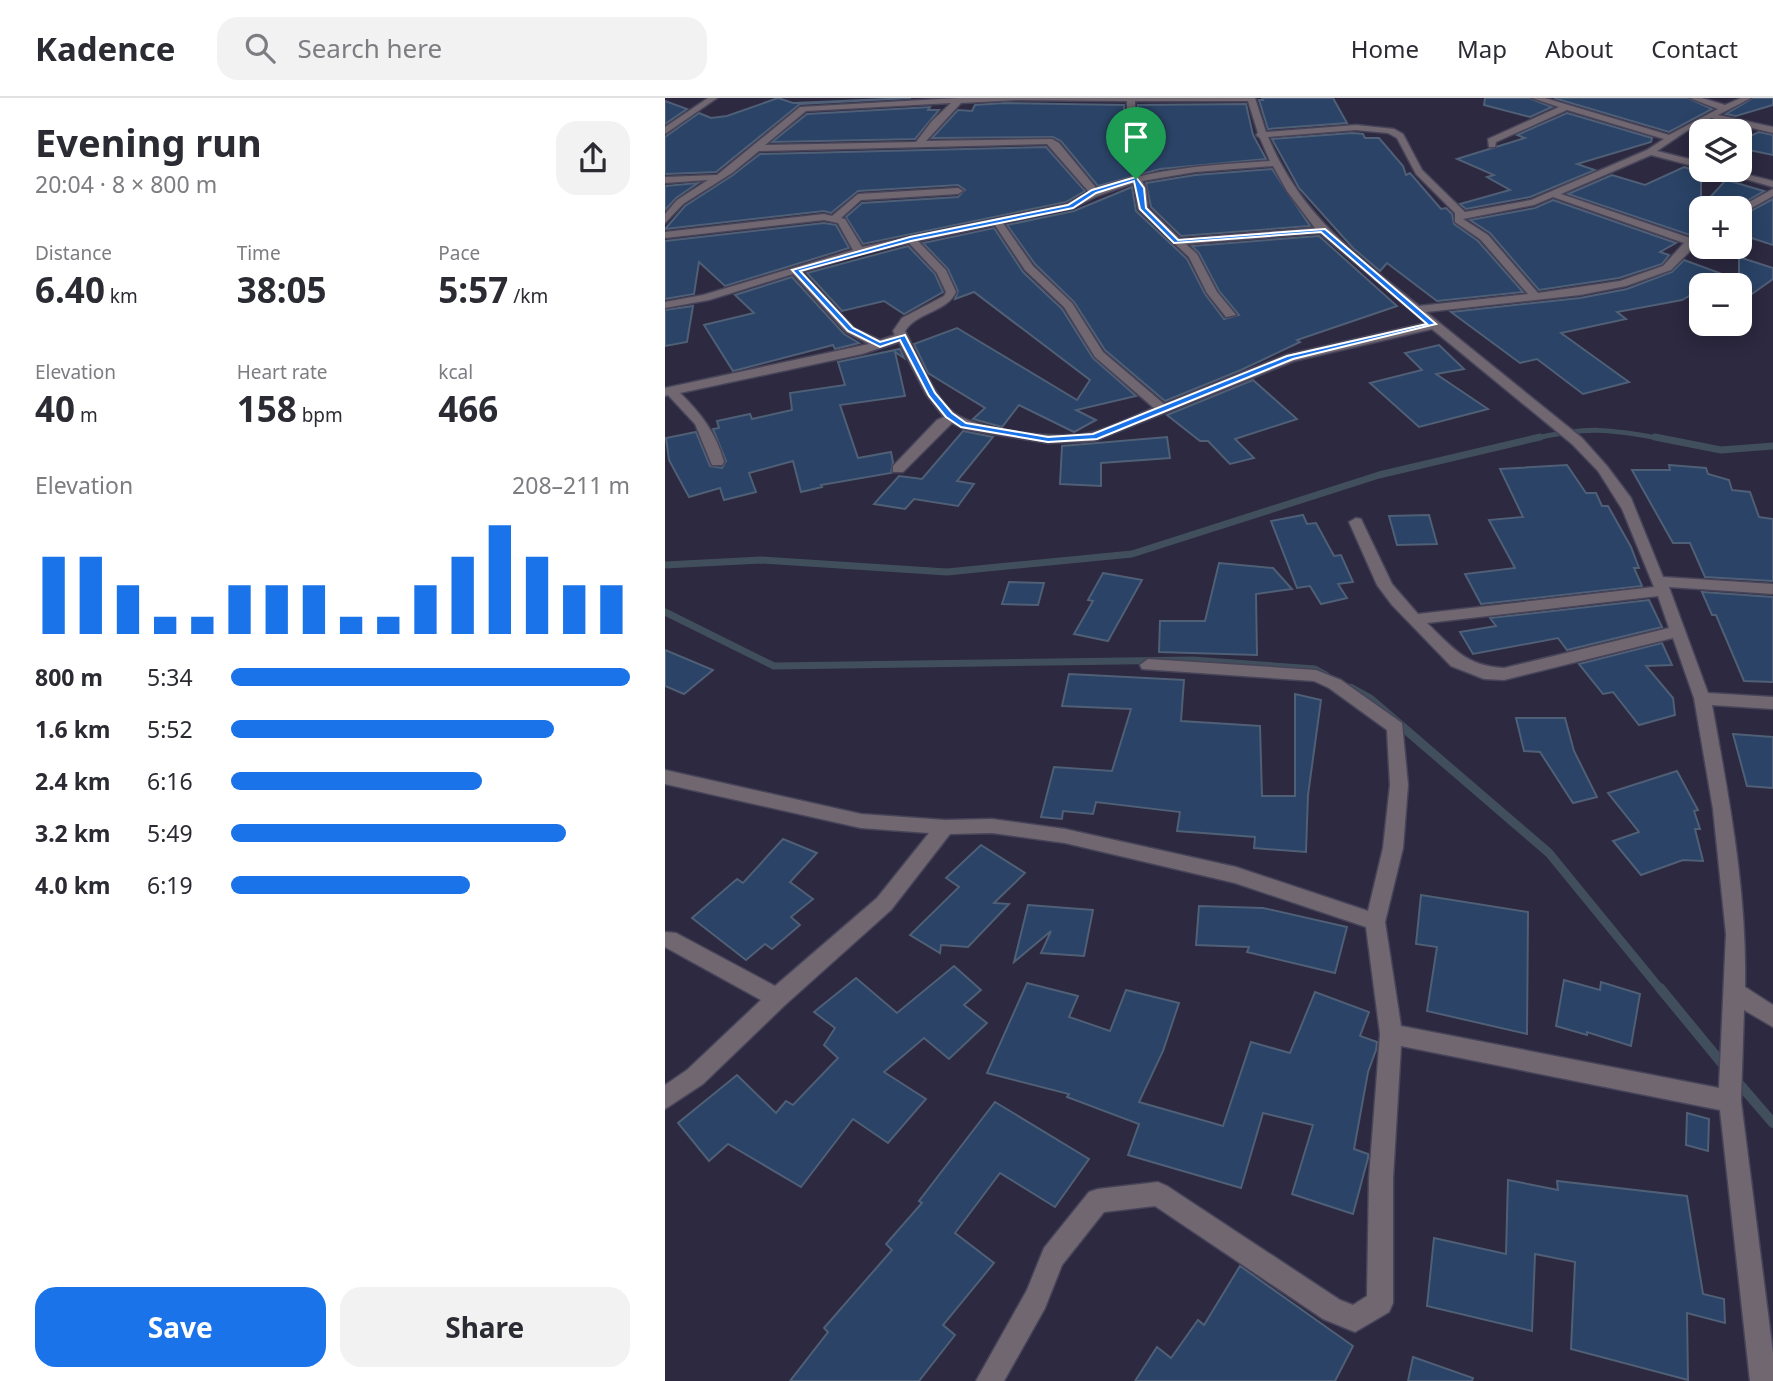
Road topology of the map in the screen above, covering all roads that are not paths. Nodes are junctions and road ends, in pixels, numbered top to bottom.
1 (713, 98) edge
2 (1536, 98) edge
3 (1694, 98) edge
4 (1748, 98) edge
5 (961, 99) edge
6 (1131, 99) edge
7 (1251, 99) edge
8 (1567, 107) junction
9 (1727, 109) junction
10 (1712, 116) junction
11 (1773, 130) edge
12 (665, 131) edge
13 (1260, 135) junction
14 (1670, 138) junction
15 (919, 144) junction
16 (1127, 144) dead end
17 (1492, 145) dead end
18 (754, 148) junction
19 (1650, 152) junction
20 (1689, 162) edge
21 (1274, 163) junction
22 (720, 176) junction
23 (1136, 179) junction
24 (1752, 179) edge
25 (665, 180) edge
26 (1773, 184) edge
27 (958, 191) dead end
28 (1094, 192) junction
29 (1773, 192) edge
30 (1553, 194) junction
31 (1752, 204) edge
32 (1461, 216) junction
33 (835, 218) junction
34 (665, 220) edge
35 (996, 220) junction
36 (1322, 230) junction
37 (667, 233) edge
38 (1689, 237) edge
39 (910, 239) junction
40 (1176, 242) junction
41 (1689, 246) edge
42 (859, 251) junction
43 (795, 270) junction
44 (1535, 296) junction
45 (665, 305) edge
46 (1414, 310) junction
47 (1230, 315) dead end
48 (1433, 324) junction
49 (902, 337) junction
50 (880, 345) junction
51 (668, 391) edge
52 (1162, 409) junction
53 (954, 417) junction
54 (717, 462) dead end
55 (898, 469) dead end
56 (1356, 522) dead end
57 (1660, 586) junction
58 (1773, 589) edge
59 (1417, 620) junction
60 (1679, 631) junction
61 (1149, 665) dead end
62 (1702, 698) junction
63 (1773, 703) edge
64 (665, 777) edge
65 (945, 827) junction
66 (1375, 922) junction
67 (669, 939) dead end
68 (1734, 992) junction
69 (777, 998) junction
70 (1773, 1017) edge
71 (1391, 1034) junction
72 (665, 1098) edge
73 (1730, 1101) junction
74 (989, 1381) edge
75 (1763, 1381) edge

1 - 12 street
2 - 8 street
3 - 9 street
4 - 9 street
5 - 6 street
5 - 15 street
5 - 18 street
6 - 7 street
6 - 16 street
7 - 13 street
8 - 14 street
8 - 17 street
9 - 10 street
10 - 11 street
10 - 14 street
13 - 21 street
13 - 32 street
14 - 19 street
15 - 18 street
15 - 28 street
18 - 22 street
19 - 20 street
19 - 30 street
21 - 23 street
21 - 36 street
22 - 25 street
22 - 34 street
23 - 28 street
23 - 40 street
24 - 26 street
27 - 33 street
28 - 35 street
29 - 31 street
30 - 32 street
30 - 38 street
32 - 44 street
33 - 37 street
33 - 42 street
35 - 39 street
35 - 52 street
36 - 40 street
36 - 46 street
39 - 42 street
39 - 49 street
40 - 47 street
41 - 44 street
42 - 43 street
43 - 45 street
43 - 50 street
44 - 46 street
46 - 48 street
48 - 52 street
48 - 57 street
49 - 50 street
49 - 53 street
50 - 51 street
51 - 54 street
52 - 53 street
53 - 55 street
56 - 59 street
57 - 58 street
57 - 59 street
57 - 60 street
59 - 60 street
60 - 62 street
61 - 66 street
62 - 63 street
62 - 68 street
64 - 65 street
65 - 66 street
65 - 69 street
66 - 71 street
67 - 69 street
68 - 70 street
68 - 73 street
69 - 72 street
71 - 73 street
71 - 74 street
73 - 75 street

